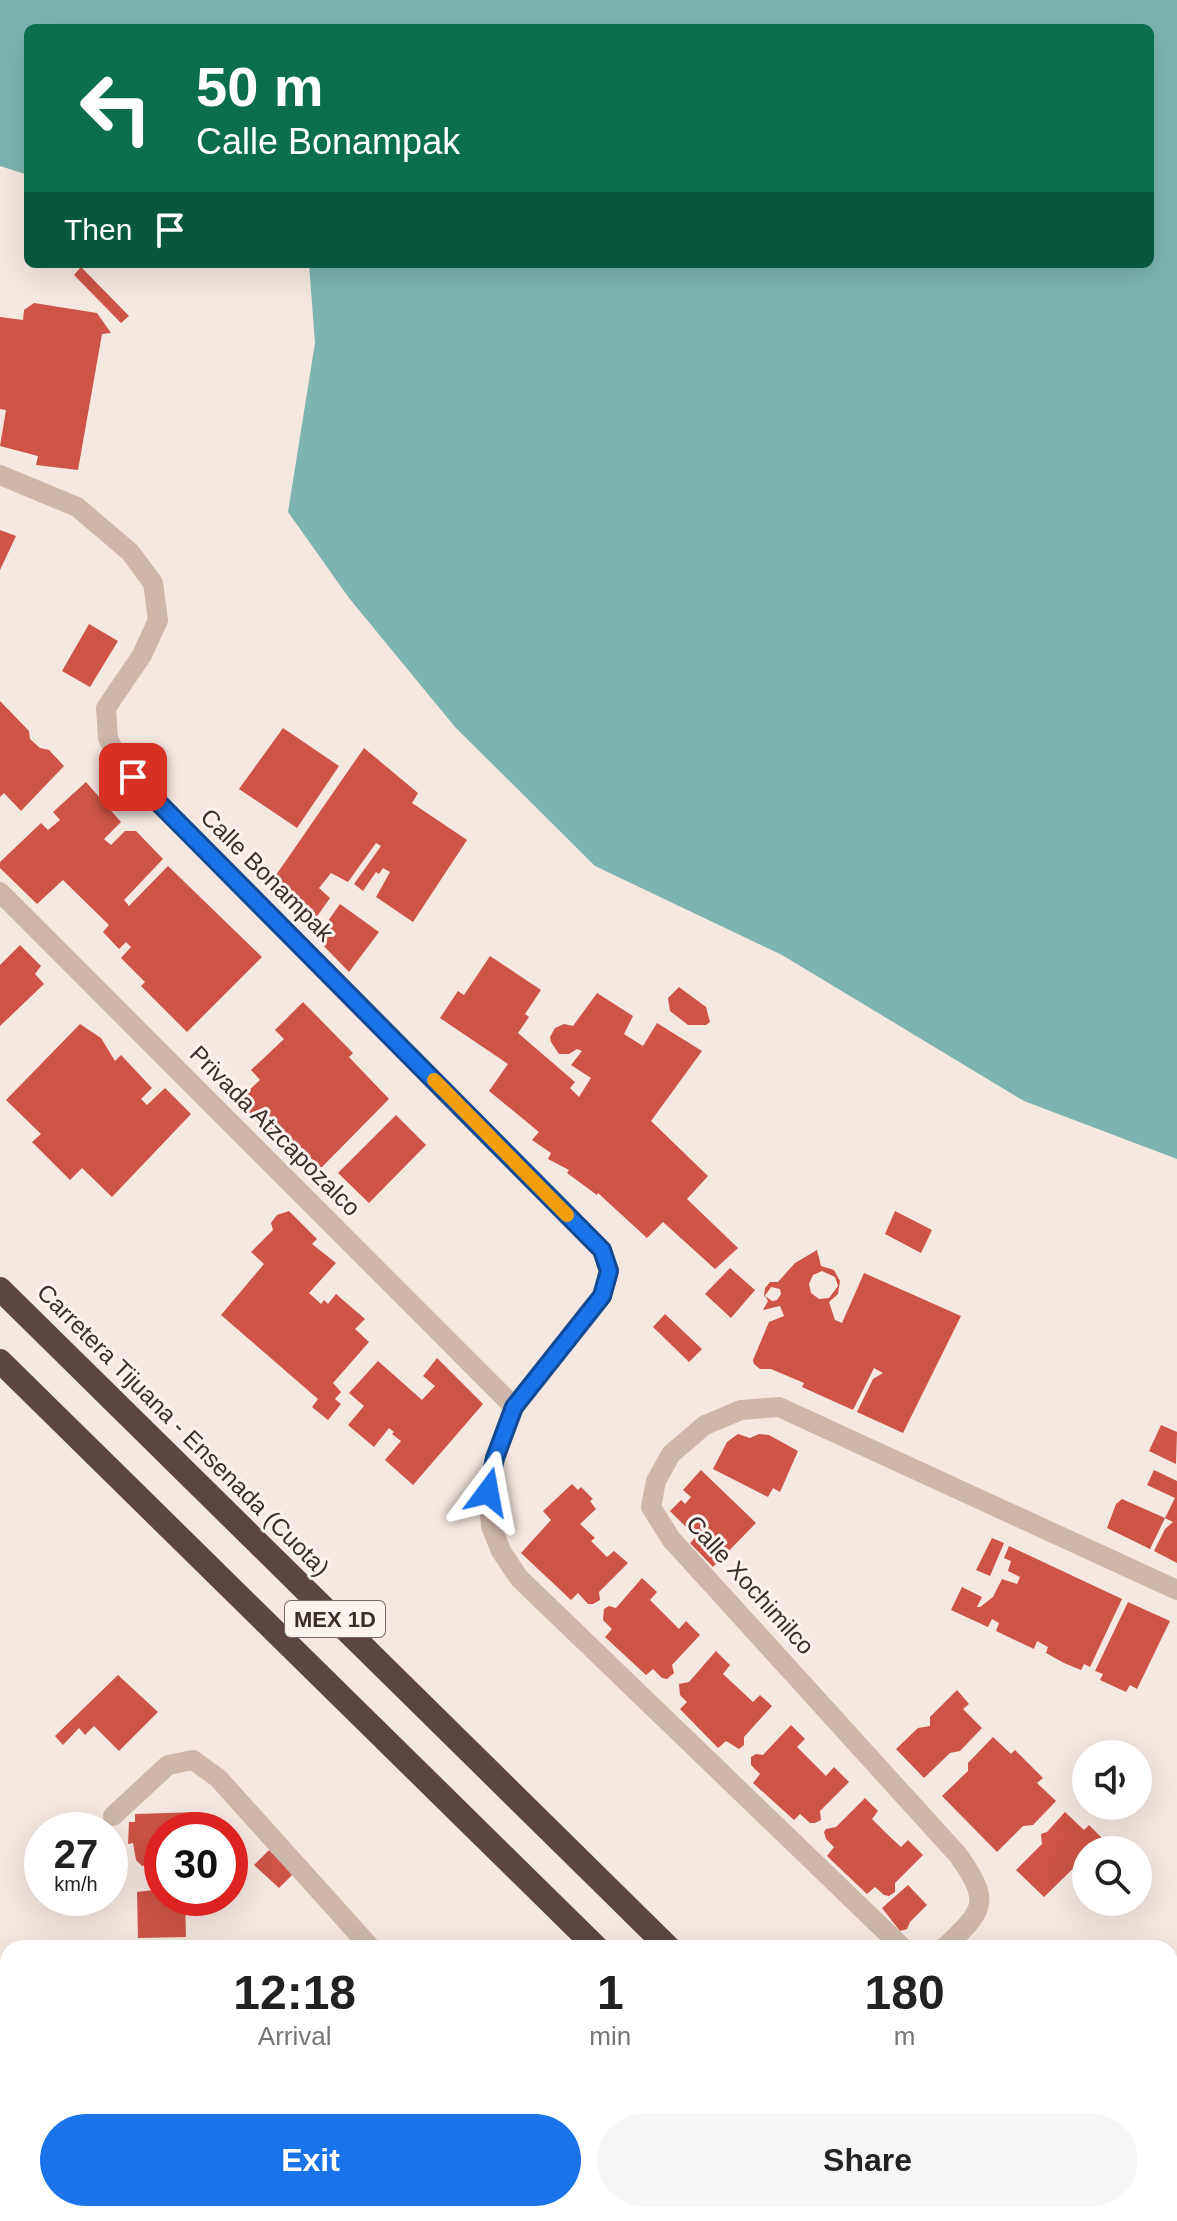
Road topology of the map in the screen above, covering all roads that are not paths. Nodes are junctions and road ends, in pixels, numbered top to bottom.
1 (0, 475) edge
2 (0, 892) edge
3 (0, 1289) edge
4 (0, 1361) edge
5 (514, 1407) junction
6 (1177, 1590) edge
7 (117, 1812) edge
8 (364, 1940) edge
9 (589, 1940) edge
10 (661, 1940) edge
11 (895, 1940) edge
12 (952, 1940) edge

1 - 5 street, Calle Bonampak
2 - 5 street, Privada Atzcapozalco
3 - 10 highway, Carretera Tijuana - Ensenada (Cuota) / MEX 1D
4 - 9 highway, MEX 1D
5 - 11 street
6 - 12 street, Calle Xochimilco
7 - 8 street

